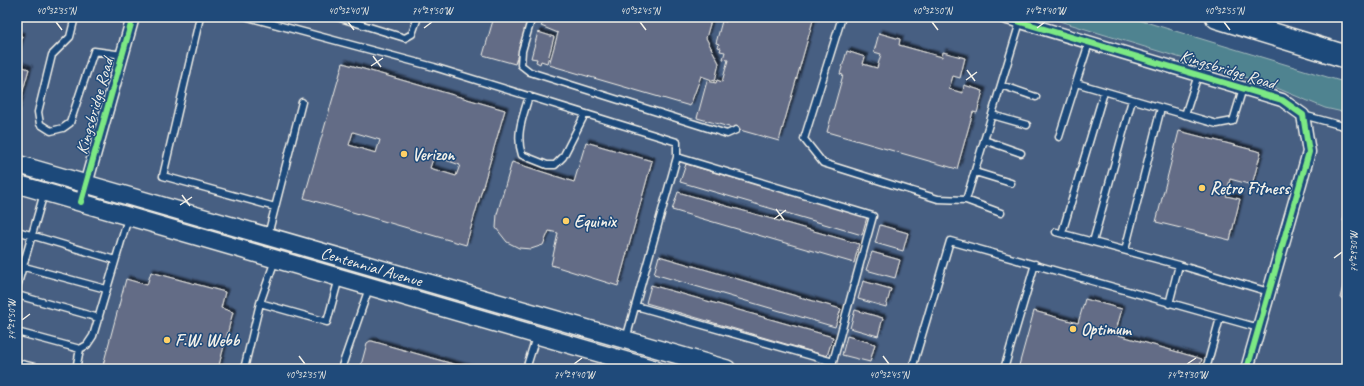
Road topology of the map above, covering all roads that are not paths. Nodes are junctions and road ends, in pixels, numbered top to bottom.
1 (74, 17) edge
2 (133, 17) edge
3 (200, 17) edge
4 (248, 17) edge
5 (337, 17) edge
6 (418, 17) edge
7 (532, 17) edge
8 (842, 17) edge
9 (1004, 17) edge
10 (1217, 17) edge
11 (353, 19) edge
12 (1020, 22) junction
13 (1089, 43) junction
14 (122, 55) junction
15 (1347, 57) edge
16 (1198, 75) junction
17 (1076, 83) junction
18 (1001, 86) junction
19 (1242, 88) junction
20 (1104, 92) junction
21 (529, 96) junction
22 (1036, 97) dead end
23 (1132, 100) junction
24 (302, 102) dead end
25 (1161, 108) junction
26 (585, 114) junction
27 (992, 115) junction
28 (1185, 115) junction
29 (1304, 115) junction
30 (1027, 125) dead end
31 (1347, 127) edge
32 (736, 130) dead end
33 (1059, 137) dead end
34 (984, 140) junction
35 (1021, 153) dead end
36 (677, 157) junction
37 (17, 164) edge
38 (975, 172) junction
39 (1011, 183) dead end
40 (17, 184) edge
41 (86, 184) junction
42 (44, 192) junction
43 (966, 200) junction
44 (81, 202) junction
45 (275, 207) junction
46 (1001, 213) dead end
47 (129, 216) junction
48 (17, 231) edge
49 (32, 235) junction
50 (267, 236) junction
51 (1093, 242) junction
52 (1125, 250) junction
53 (276, 259) junction
54 (115, 260) junction
55 (1035, 264) junction
56 (1179, 265) junction
57 (20, 266) edge
58 (340, 278) junction
59 (370, 286) junction
60 (17, 287) edge
61 (106, 289) junction
62 (1269, 292) junction
63 (17, 294) edge
64 (260, 304) junction
65 (1169, 304) junction
66 (636, 306) junction
67 (98, 318) junction
68 (1220, 318) junction
69 (1259, 328) junction
70 (17, 332) edge
71 (537, 335) junction
72 (626, 340) junction
73 (80, 349) junction
74 (833, 362) junction
75 (17, 363) edge
76 (42, 369) edge
77 (76, 369) edge
78 (244, 369) edge
79 (341, 369) edge
80 (526, 369) edge
81 (654, 369) edge
82 (727, 369) edge
83 (831, 369) edge
84 (912, 369) edge
85 (1004, 369) edge
86 (1206, 369) edge
87 (1247, 369) edge

1 - 14 lane
2 - 14 street, Kingsbridge Road
3 - 45 lane
4 - 21 lane
5 - 11 lane
6 - 11 lane
7 - 32 lane
8 - 43 lane
9 - 12 street, Kingsbridge Road
10 - 15 highway
12 - 13 street, Kingsbridge Road
12 - 18 lane
13 - 16 street, Kingsbridge Road
13 - 17 lane
14 - 41 street, Kingsbridge Road
16 - 19 street, Kingsbridge Road
16 - 28 lane
17 - 20 lane
17 - 33 lane
18 - 22 lane
18 - 27 lane
19 - 28 lane
19 - 29 street, Kingsbridge Road
20 - 23 lane
20 - 51 lane
21 - 26 lane
21 - 26 lane
23 - 25 lane
23 - 51 lane
24 - 45 lane
25 - 28 lane
25 - 52 lane
26 - 36 lane
27 - 30 lane
27 - 34 lane
29 - 31 lane
29 - 62 street
34 - 35 lane
34 - 38 lane
36 - 66 lane
36 - 74 lane
37 - 41 main road, Centennial Avenue
38 - 39 lane
38 - 43 lane
40 - 42 main road, Centennial Avenue
41 - 44 street, Kingsbridge Road
41 - 50 main road, Centennial Avenue
42 - 44 main road, Centennial Avenue
42 - 49 lane
43 - 46 lane
44 - 47 main road, Centennial Avenue
45 - 50 lane
47 - 53 main road, Centennial Avenue
47 - 54 lane
48 - 49 lane
49 - 54 lane
49 - 57 lane
50 - 72 main road, Centennial Avenue
51 - 52 lane
52 - 56 lane
53 - 58 main road, Centennial Avenue
53 - 64 lane
54 - 61 lane
55 - 65 lane
55 - 84 lane
55 - 85 lane
56 - 62 lane
56 - 65 lane
57 - 60 lane
57 - 61 lane
58 - 59 main road, Centennial Avenue
58 - 64 lane
59 - 71 main road, Centennial Avenue
59 - 79 lane
61 - 67 lane
62 - 69 street
63 - 67 lane
64 - 78 lane
65 - 68 lane
66 - 72 lane
66 - 74 lane
67 - 73 lane
68 - 69 lane
68 - 86 lane
69 - 87 street
70 - 73 lane
71 - 80 lane
71 - 81 main road, Centennial Avenue
72 - 82 main road, Centennial Avenue
73 - 77 lane
74 - 83 lane
75 - 76 lane

